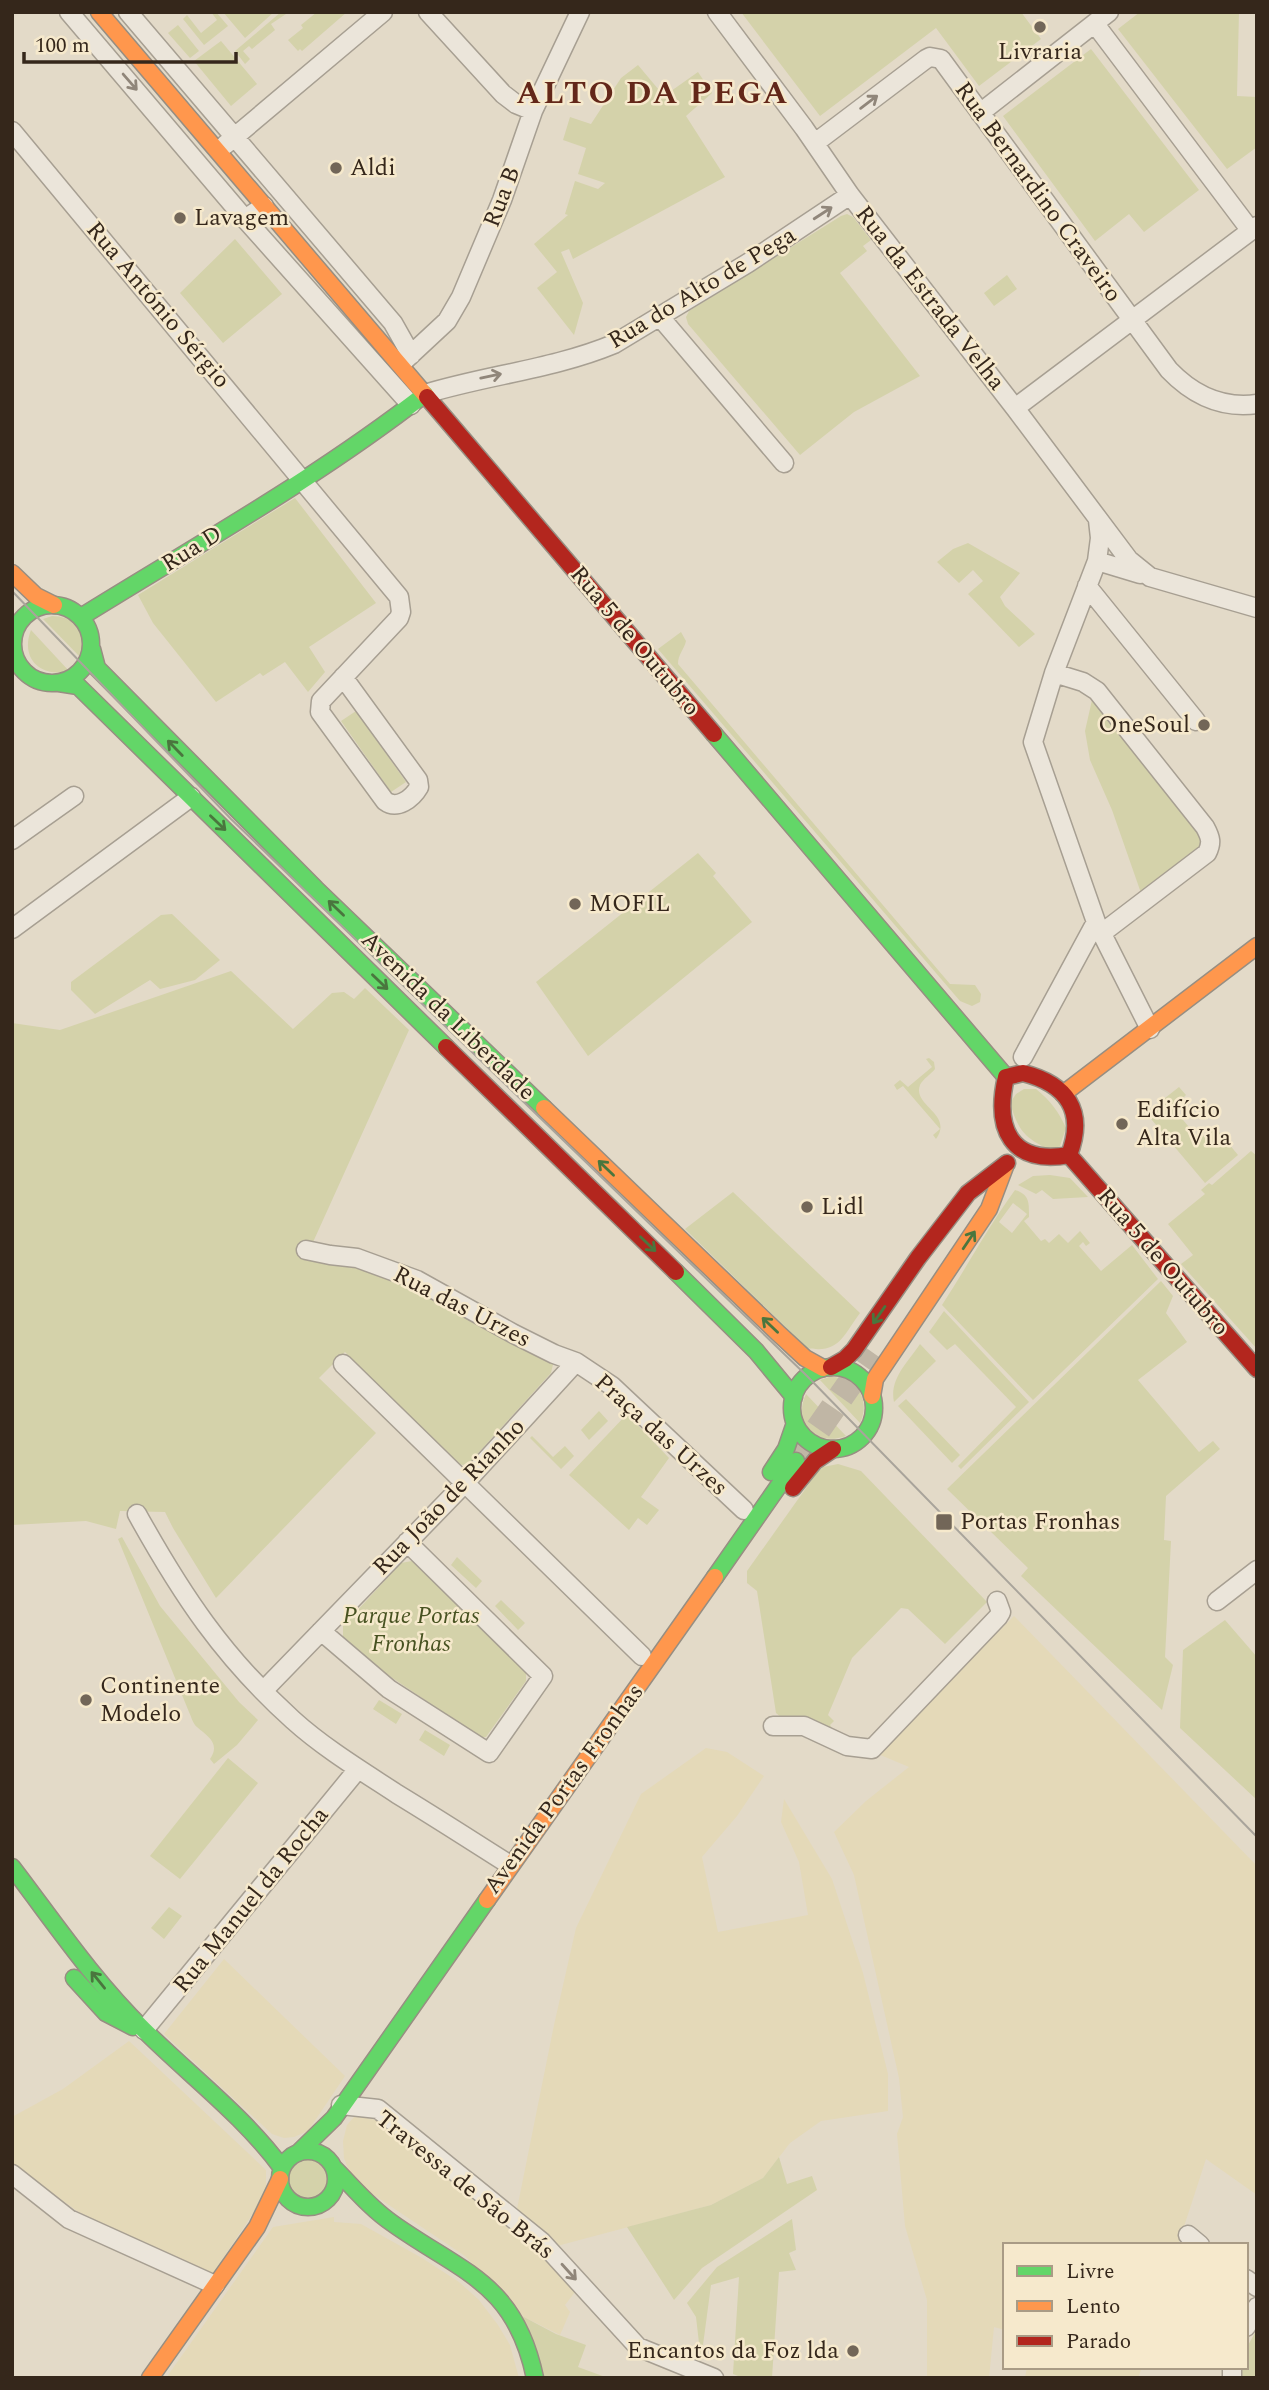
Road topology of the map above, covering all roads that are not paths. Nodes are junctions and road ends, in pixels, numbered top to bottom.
1 (69, 12) edge
2 (99, 12) edge
3 (128, 12) edge
4 (428, 12) edge
5 (580, 12) edge
6 (718, 12) edge
7 (1109, 12) edge
8 (379, 14) edge
9 (1095, 24) junction
10 (533, 111) junction
11 (980, 113) junction
12 (12, 131) edge
13 (200, 131) junction
14 (235, 137) junction
15 (815, 143) junction
16 (184, 145) junction
17 (218, 151) junction
18 (850, 195) junction
19 (264, 206) junction
20 (245, 219) junction
21 (1254, 228) edge
22 (660, 317) junction
23 (1132, 321) junction
24 (406, 360) junction
25 (418, 399) junction
26 (1257, 404) edge
27 (1015, 408) junction
28 (784, 463) dead end
29 (303, 480) junction
30 (1098, 520) junction
31 (1097, 561) junction
32 (12, 573) edge
33 (1150, 577) junction
34 (1087, 586) junction
35 (54, 605) junction
36 (1257, 608) edge
37 (81, 617) junction
38 (12, 639) edge
39 (92, 649) junction
40 (1054, 673) junction
41 (18, 676) edge
42 (344, 677) junction
43 (59, 683) junction
44 (1196, 721) dead end
45 (74, 796) dead end
46 (191, 797) junction
47 (12, 840) edge
48 (1099, 927) junction
49 (12, 929) edge
50 (1257, 946) edge
51 (1150, 1029) junction
52 (1023, 1057) dead end
53 (1006, 1077) junction
54 (1063, 1094) junction
55 (1016, 1146) junction
56 (1069, 1156) junction
57 (1007, 1163) junction
58 (306, 1250) dead end
59 (872, 1352) tunnel mouth
60 (576, 1362) junction
61 (343, 1364) dead end
62 (827, 1368) junction
63 (1257, 1369) edge
64 (872, 1396) junction
65 (794, 1397) junction
66 (795, 1423) junction
67 (833, 1449) junction
68 (796, 1461) tunnel mouth
69 (465, 1483) junction
70 (744, 1510) junction
71 (137, 1514) dead end
72 (407, 1542) junction
73 (1257, 1570) edge
74 (997, 1601) dead end
75 (1217, 1601) dead end
76 (321, 1631) junction
77 (642, 1656) junction
78 (263, 1691) junction
79 (773, 1726) dead end
80 (584, 1761) junction
81 (358, 1769) junction
82 (510, 1864) junction
83 (12, 1867) edge
84 (67, 1968) dead end
85 (144, 2030) junction
86 (337, 2111) junction
87 (263, 2142) junction
88 (296, 2154) junction
89 (331, 2163) junction
90 (281, 2174) junction
91 (15, 2183) edge
92 (314, 2206) junction
93 (383, 2216) junction
94 (257, 2227) junction
95 (215, 2285) junction
96 (1257, 2307) edge
97 (1248, 2323) edge
98 (150, 2378) edge
99 (535, 2378) edge
100 (714, 2378) edge

1 -> 16 street, Rua 5 de Outubro
2 - 13 main road, Rua 5 de Outubro
3 - 14 street, Rua 5 de Outubro
4 - 10 street
5 - 10 street, Rua B
6 - 15 street, Rua da Estrada Velha
7 - 9 street
8 - 14 street
9 - 11 street
9 - 21 street
10 - 24 street, Rua B
15 -> 11 street, Rua Bernardino Craveiro
11 - 23 street, Rua Bernardino Craveiro
12 - 29 street, Rua António Sérgio
13 - 16 street
13 - 17 main road, Rua 5 de Outubro
14 - 17 street
14 - 24 street, Rua 5 de Outubro
15 - 18 street, Rua da Estrada Velha
16 - 20 street, Rua 5 de Outubro
17 - 19 main road, Rua 5 de Outubro
22 -> 18 street, Rua do Alto de Pega
18 - 27 street, Rua da Estrada Velha
19 - 20 street
19 - 24 main road, Rua 5 de Outubro
20 - 25 street, Rua 5 de Outubro
21 - 23 street
25 -> 22 street, Rua do Alto de Pega
22 - 28 street
23 - 26 street, Rua Bernardino Craveiro
23 - 27 street
24 - 25 main road, Rua 5 de Outubro
25 - 29 main road, Rua D
25 - 53 main road, Rua 5 de Outubro
27 - 30 street, Rua da Estrada Velha
29 - 37 main road, Rua D
29 - 42 street, Rua António Sérgio
30 - 31 street
30 - 33 street, Rua da Estrada Velha
31 - 33 street, Rua da Estrada Velha
31 - 34 street
32 - 35 main road
33 - 36 street, Rua da Estrada Velha
34 - 40 street
34 - 44 street
35 - 37 main road
35 - 38 main road
37 - 39 main road
38 - 41 main road
39 - 43 main road
62 -> 39 main road, Avenida da Liberdade
40 - 48 street
40 - 48 street
41 - 43 main road
42 - 42 street, Rua António Sérgio
43 - 46 main road, Avenida da Liberdade
45 - 47 street
46 - 49 street
46 -> 65 main road, Avenida da Liberdade
48 - 51 street
48 - 52 street
50 - 51 main road
51 - 54 main road
53 - 54 main road
53 - 55 main road
54 - 56 main road
55 - 56 main road
55 - 57 main road
56 - 63 main road, Rua 5 de Outubro
57 - 59 main road
57 -> 62 main road
64 -> 57 main road
58 - 60 street, Rua das Urzes
60 - 69 street, Rua João de Rianho
60 - 70 street, Praça das Urzes
61 - 69 street
62 - 64 main road
62 - 65 main road
64 - 67 main road
65 - 66 main road
66 - 67 main road
66 - 70 main road
67 - 80 main road
68 - 80 main road, Avenida Portas Fronhas
69 - 72 street, Rua João de Rianho
69 - 77 street
70 - 77 main road
71 - 78 street
72 - 76 street, Rua João de Rianho
72 - 76 street
73 - 75 street
74 - 79 street
76 - 78 street, Rua João de Rianho
77 - 80 main road
78 - 81 street
80 - 82 main road, Avenida Portas Fronhas
81 - 82 street
81 - 85 street, Rua Manuel da Rocha
82 - 86 main road, Avenida Portas Fronhas
85 -> 83 main road
84 - 85 main road
85 - 87 main road
86 - 88 main road, Avenida Portas Fronhas
86 - 89 main road, Avenida Portas Fronhas
86 -> 100 street, Travessa de São Brás
87 - 88 main road
87 - 90 main road
88 - 89 main road
88 - 90 main road
89 - 92 main road
89 - 93 main road
90 - 92 main road
90 - 94 main road
91 - 95 street
92 - 93 main road
92 - 94 main road
93 - 99 main road
94 - 95 main road
95 - 98 main road
96 - 97 street

